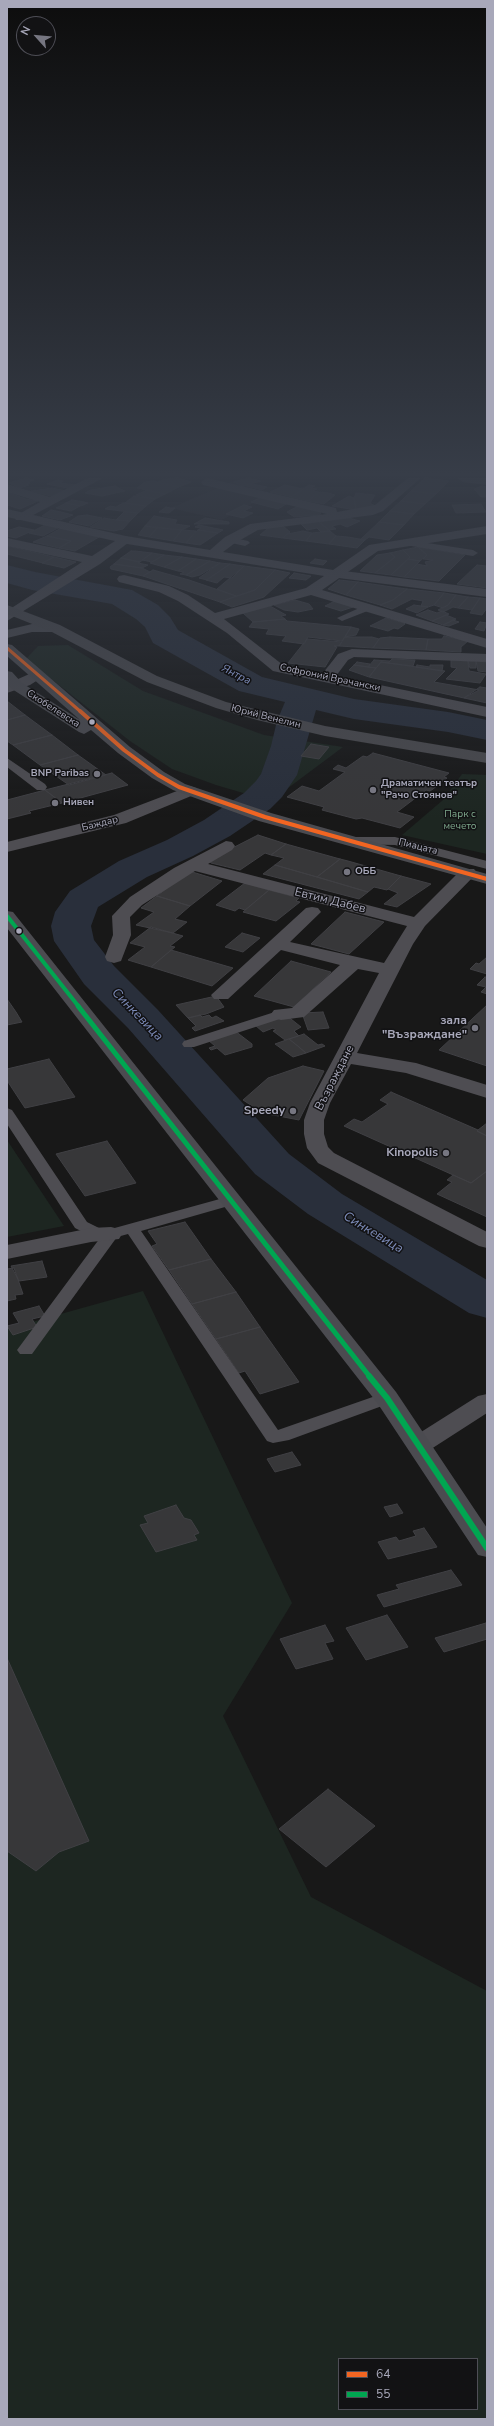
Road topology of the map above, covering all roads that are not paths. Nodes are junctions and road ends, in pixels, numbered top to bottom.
1 (49, 591) edge
2 (168, 591) edge
3 (311, 591) joint
4 (473, 591) edge
5 (487, 593) edge
6 (366, 608) junction
7 (10, 612) edge
8 (215, 618) junction
9 (342, 618) dead end
10 (57, 629) junction
11 (7, 634) edge
12 (484, 644) edge
13 (7, 648) edge
14 (467, 657) junction
15 (487, 658) edge
16 (36, 675) junction
17 (327, 677) junction
18 (10, 683) edge
19 (487, 712) edge
20 (124, 750) junction
21 (487, 758) edge
22 (7, 761) edge
23 (41, 787) dead end
24 (197, 794) junction
25 (348, 841) junction
26 (226, 846) dead end
27 (7, 847) edge
28 (193, 865) junction
29 (487, 865) edge
30 (468, 874) junction
31 (487, 879) edge
32 (312, 912) dead end
33 (7, 916) edge
34 (418, 924) junction
35 (278, 944) junction
36 (114, 957) dead end
37 (354, 964) junction
38 (390, 970) junction
39 (221, 995) dead end
40 (281, 1014) joint
41 (189, 1044) dead end
42 (346, 1057) junction
43 (487, 1092) edge
44 (7, 1113) edge
45 (233, 1200) junction
46 (132, 1229) junction
47 (111, 1234) junction
48 (487, 1241) edge
49 (7, 1252) edge
50 (26, 1350) dead end
51 (387, 1398) junction
52 (487, 1402) edge
53 (419, 1445) junction
54 (487, 1548) edge

1 - 7 street
2 - 8 street, Софроний Врачански
3 - 6 street
3 - 8 street
4 - 5 street
6 - 9 lane
6 - 12 street
7 - 10 main road, Юрий Венелин
8 - 17 street, Софроний Врачански
10 - 11 main road
10 - 21 main road, Юрий Венелин
12 - 14 street
13 - 16 main road, Скобелевска
14 - 15 street
14 - 17 street
16 - 18 street
16 - 20 main road, Скобелевска
17 - 19 street, Софроний Врачански
18 - 20 main road, Скобелевска
20 - 24 main road, Скобелевска
22 - 23 lane
24 - 25 main road, Скобелевска
24 - 27 street, Баждар
25 - 29 lane, Пиацата
25 - 30 main road, Скобелевска
26 - 28 street
28 - 34 street, Евтим Дабев
28 - 36 street
30 - 31 main road, Скобелевска
30 - 34 street, Възраждане
32 - 35 street
33 - 45 main road
34 - 38 street, Възраждане
35 - 37 street
35 - 39 street
37 - 38 street
37 - 40 street
38 - 42 street, Възраждане
40 - 41 lane
42 - 43 street
42 - 48 street, Възраждане
44 - 47 lane
45 - 46 lane
45 - 51 main road
46 - 47 lane
46 - 51 lane
47 - 49 street
47 - 50 lane
51 - 53 main road
52 - 53 street
53 - 54 main road

